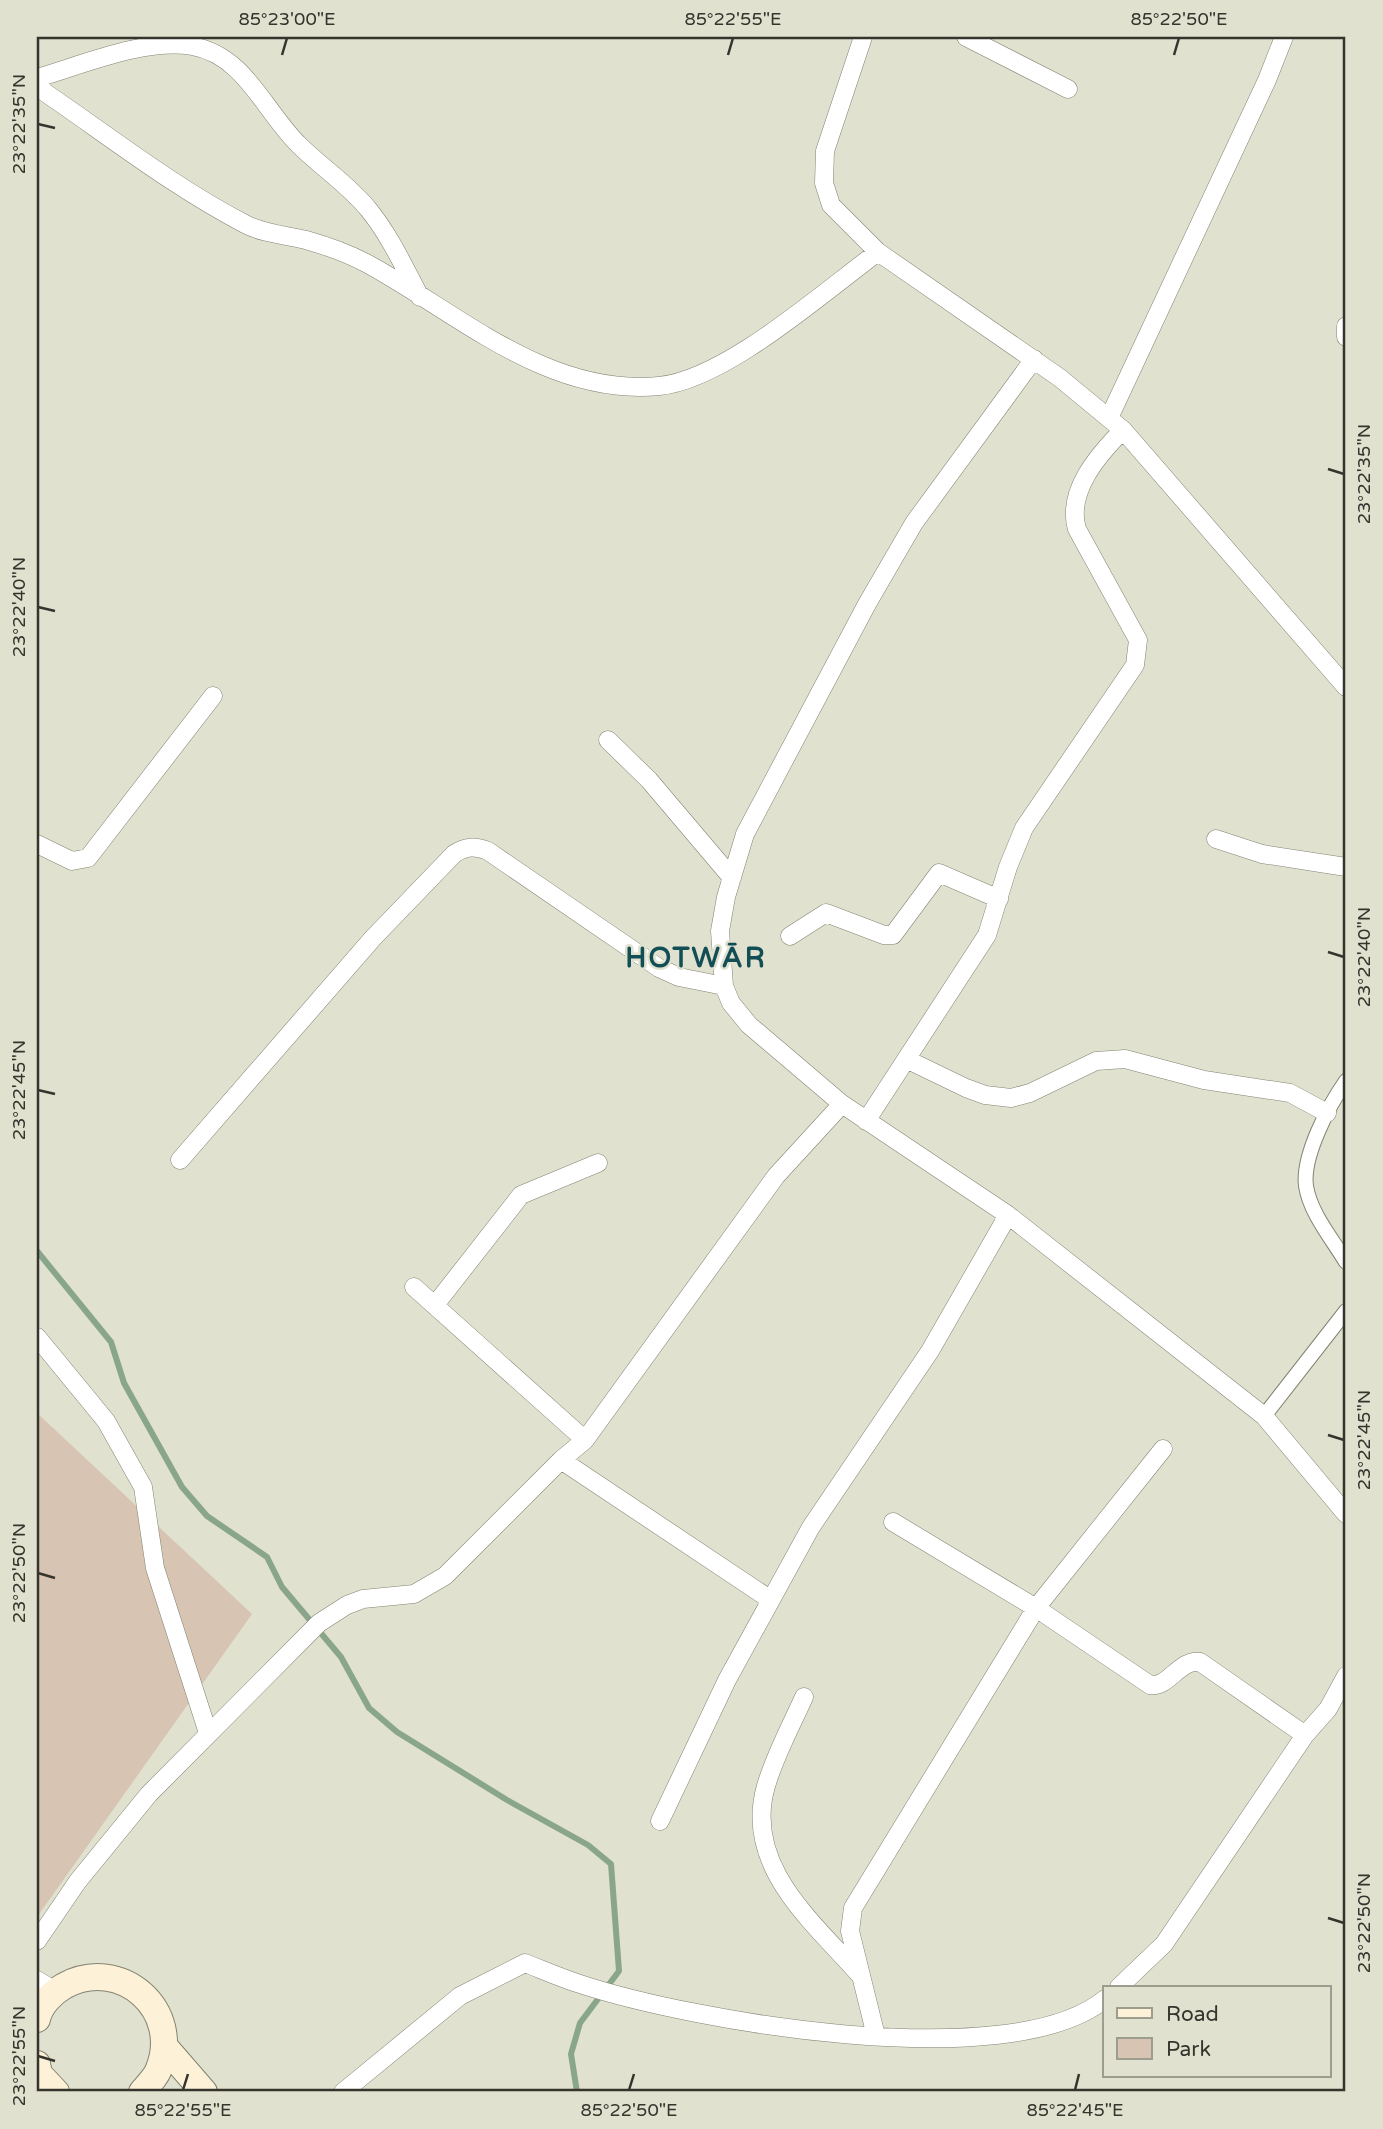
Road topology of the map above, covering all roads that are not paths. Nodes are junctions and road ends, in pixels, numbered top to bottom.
1 (863, 37) edge
2 (966, 37) edge
3 (1284, 37) edge
4 (178, 41) edge
5 (37, 78) edge
6 (37, 87) edge
7 (1068, 89) dead end
8 (878, 252) junction
9 (420, 297) junction
10 (1346, 326) edge
11 (1346, 337) edge
12 (1034, 359) junction
13 (1116, 424) junction
14 (1346, 687) edge
15 (213, 696) dead end
16 (608, 740) dead end
17 (1216, 839) dead end
18 (37, 844) edge
19 (1346, 867) edge
20 (732, 878) junction
21 (999, 899) junction
22 (790, 936) dead end
23 (724, 986) junction
24 (908, 1060) junction
25 (1346, 1081) edge
26 (842, 1104) junction
27 (1327, 1113) junction
28 (866, 1121) junction
29 (180, 1160) dead end
30 (598, 1163) dead end
31 (1009, 1215) junction
32 (1346, 1262) edge
33 (414, 1287) dead end
34 (435, 1306) junction
35 (1346, 1311) edge
36 (37, 1337) edge
37 (1264, 1416) junction
38 (585, 1440) junction
39 (1163, 1448) dead end
40 (561, 1460) junction
41 (1346, 1514) edge
42 (892, 1522) dead end
43 (771, 1600) junction
44 (1036, 1608) junction
45 (1346, 1676) edge
46 (804, 1697) dead end
47 (208, 1733) junction
48 (1305, 1735) junction
49 (660, 1821) dead end
50 (37, 1941) edge
51 (861, 1976) junction
52 (1120, 1986) edge
53 (1103, 2000) edge
54 (41, 2003) edge
55 (876, 2036) junction
56 (165, 2048) junction
57 (37, 2064) edge
58 (56, 2092) edge
59 (142, 2092) edge
60 (204, 2092) edge
61 (343, 2092) edge

1 - 8 street
2 - 7 street
3 - 13 street
4 - 5 street
4 - 9 street
6 - 9 street
8 - 9 street
8 - 12 street
10 - 11 street
12 - 13 street
12 - 20 street
13 - 14 street
13 - 21 street
15 - 18 street
16 - 20 street
17 - 19 street
20 - 23 street
21 - 22 street
21 - 24 street
23 - 26 street
23 - 29 street
24 - 27 street
24 - 28 street
25 - 27 street
26 - 28 street
26 - 38 street
27 - 32 street
28 - 31 street
30 - 34 street
31 - 37 street
31 - 43 street
33 - 34 street
34 - 38 street
35 - 37 street
36 - 47 street
37 - 41 street
38 - 40 street
39 - 44 street
40 - 43 street
40 - 47 street
42 - 44 street
43 - 49 street
44 - 48 street
44 - 51 street
45 - 48 street
46 - 51 street
47 - 50 street
48 - 52 street
51 - 55 street
53 - 55 street
54 - 56 main road
55 - 61 street
56 - 59 main road
56 - 60 main road
57 - 58 main road

